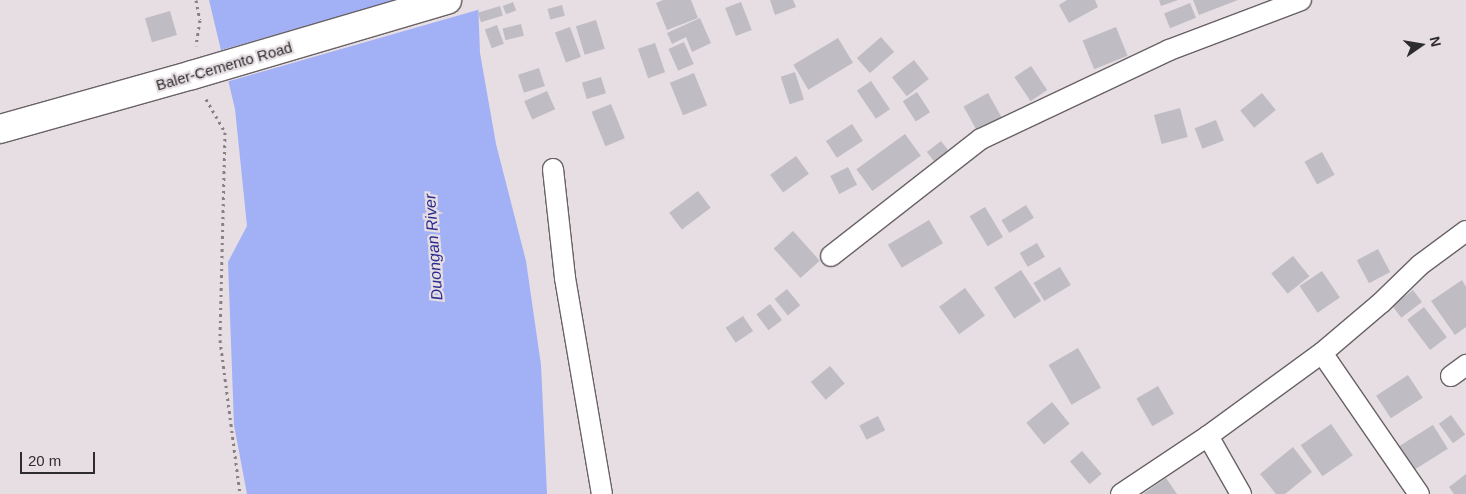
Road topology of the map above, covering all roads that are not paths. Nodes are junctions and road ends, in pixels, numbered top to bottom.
1 (447, 0) edge
2 (1301, 0) edge
3 (0, 129) edge
4 (553, 169) dead end
5 (1466, 231) edge
6 (831, 256) dead end
7 (1322, 353) junction
8 (1208, 436) junction
9 (602, 494) edge
10 (1121, 494) edge
11 (1240, 494) edge
12 (1419, 494) edge

1 - 3 street, Baler-Cemento Road
2 - 6 street
4 - 9 street
5 - 7 street
7 - 8 street
7 - 12 street
8 - 10 street
8 - 11 street

